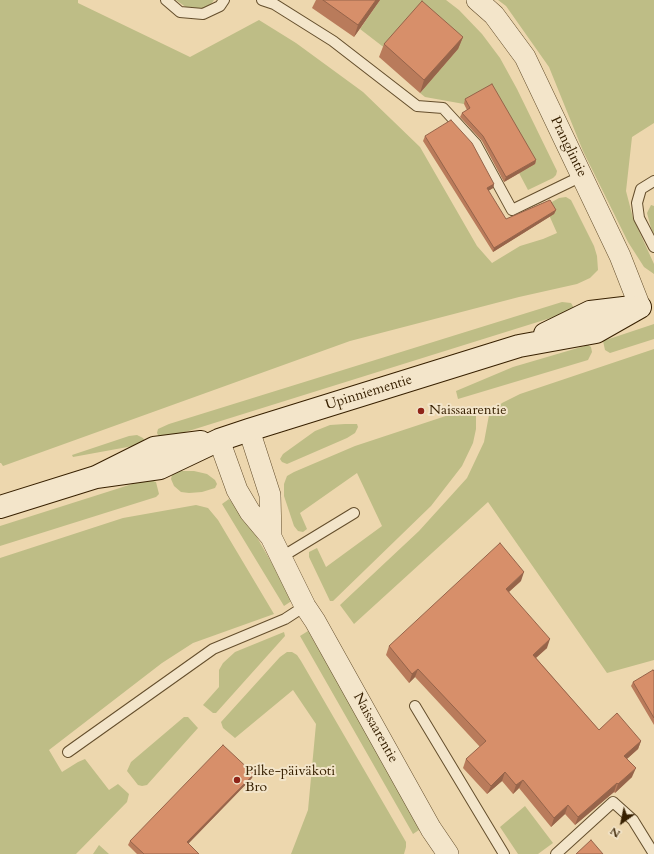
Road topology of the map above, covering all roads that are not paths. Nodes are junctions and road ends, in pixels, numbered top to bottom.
1 (166, 0) edge
2 (224, 0) edge
3 (262, 0) edge
4 (477, 0) edge
5 (582, 176) junction
6 (654, 181) edge
7 (654, 247) edge
8 (647, 304) edge
9 (249, 430) junction
10 (219, 440) junction
11 (0, 507) edge
12 (354, 513) dead end
13 (271, 537) junction
14 (280, 558) junction
15 (305, 606) junction
16 (415, 706) dead end
17 (68, 752) dead end
18 (446, 853) edge
19 (504, 854) edge
20 (556, 854) edge
21 (654, 854) edge

1 - 2 lane
3 - 5 lane
4 - 5 street, Pranglintie
5 - 8 street, Pranglintie
6 - 7 lane
8 - 9 main road, Upinniementie
9 - 10 main road, Upinniementie
9 - 13 street, Naissaarentie
10 - 11 main road, Upinniementie
10 - 13 street, Naissaarentie
12 - 14 lane
13 - 14 street, Naissaarentie
14 - 15 street, Naissaarentie
15 - 17 lane
15 - 18 street, Naissaarentie
16 - 19 lane
20 - 21 lane

